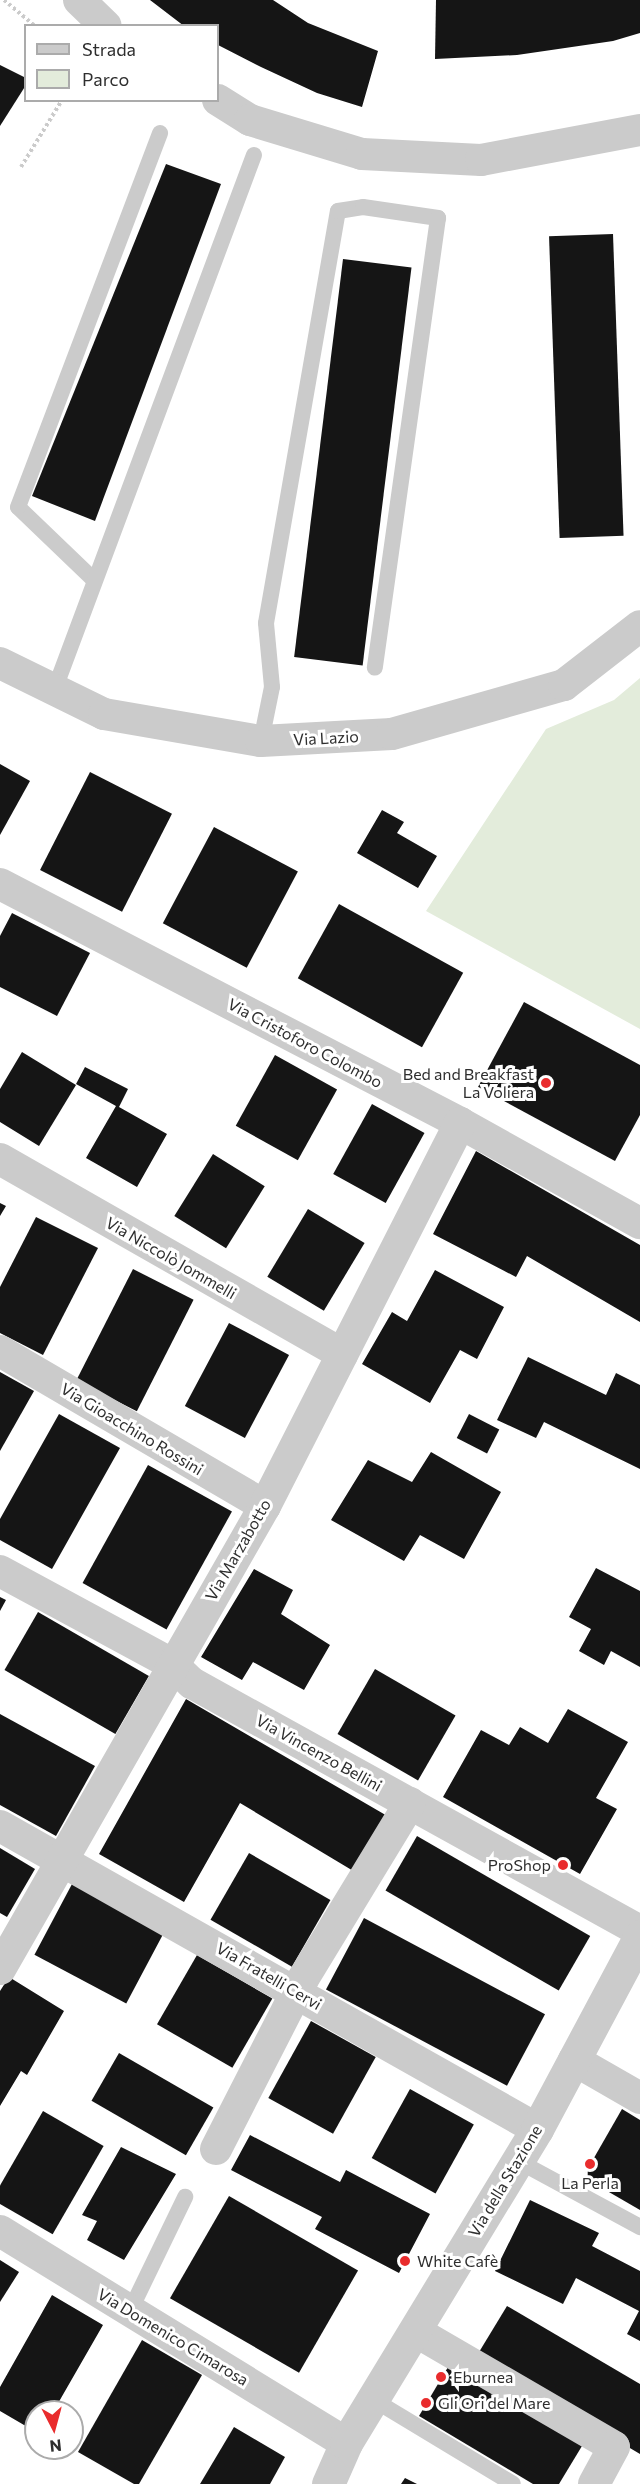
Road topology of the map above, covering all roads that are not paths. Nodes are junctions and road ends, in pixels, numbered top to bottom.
1 (79, 0) edge
2 (104, 24) edge
3 (219, 101) edge
4 (640, 130) edge
5 (160, 133) dead end
6 (254, 155) dead end
7 (94, 580) junction
8 (640, 626) edge
9 (0, 663) edge
10 (375, 668) dead end
11 (54, 691) junction
12 (261, 741) junction
13 (0, 884) edge
14 (460, 1123) junction
15 (0, 1159) edge
16 (640, 1223) edge
17 (0, 1351) edge
18 (342, 1354) junction
19 (265, 1506) junction
20 (0, 1570) edge
21 (172, 1664) junction
22 (410, 1803) junction
23 (0, 1826) edge
24 (63, 1859) junction
25 (640, 1931) edge
26 (640, 1936) edge
27 (0, 1969) edge
28 (296, 1991) junction
29 (574, 2060) junction
30 (640, 2098) edge
31 (537, 2129) junction
32 (216, 2149) dead end
33 (518, 2161) junction
34 (185, 2197) dead end
35 (640, 2227) edge
36 (0, 2231) edge
37 (130, 2311) junction
38 (414, 2331) junction
39 (374, 2400) junction
40 (346, 2444) junction
41 (328, 2484) edge
42 (513, 2484) edge
43 (594, 2484) edge

1 - 2 street
3 - 4 street
5 - 7 lane
6 - 7 lane
7 - 11 lane
8 - 12 street, Via Lazio
9 - 11 street, Via Lazio
10 - 12 lane
11 - 12 street, Via Lazio
13 - 14 street, Via Cristoforo Colombo
14 - 16 street, Via Cristoforo Colombo
14 - 18 street, Via Marzabotto
15 - 18 street, Via Niccolò Jommelli
17 - 19 street, Via Gioacchino Rossini
18 - 19 street, Via Marzabotto
19 - 21 street, Via Marzabotto
20 - 21 street, Via Vincenzo Bellini
21 - 22 street, Via Vincenzo Bellini
21 - 24 street, Via Marzabotto
22 - 25 street, Via Vincenzo Bellini
22 - 28 street
23 - 24 street, Via Fratelli Cervi
24 - 27 street, Via Marzabotto
24 - 28 street, Via Fratelli Cervi
26 - 29 street, Via della Stazione
28 - 31 street, Via Fratelli Cervi
28 - 32 street
29 - 30 street
29 - 31 street, Via della Stazione
31 - 33 street, Via della Stazione
33 - 35 lane
33 - 38 street, Via della Stazione
34 - 37 lane
36 - 37 street, Via Domenico Cimarosa
37 - 40 street, Via Domenico Cimarosa
38 - 39 street, Via della Stazione
38 - 43 street
39 - 40 street, Via della Stazione
39 - 42 lane
40 - 41 street, Via della Stazione

